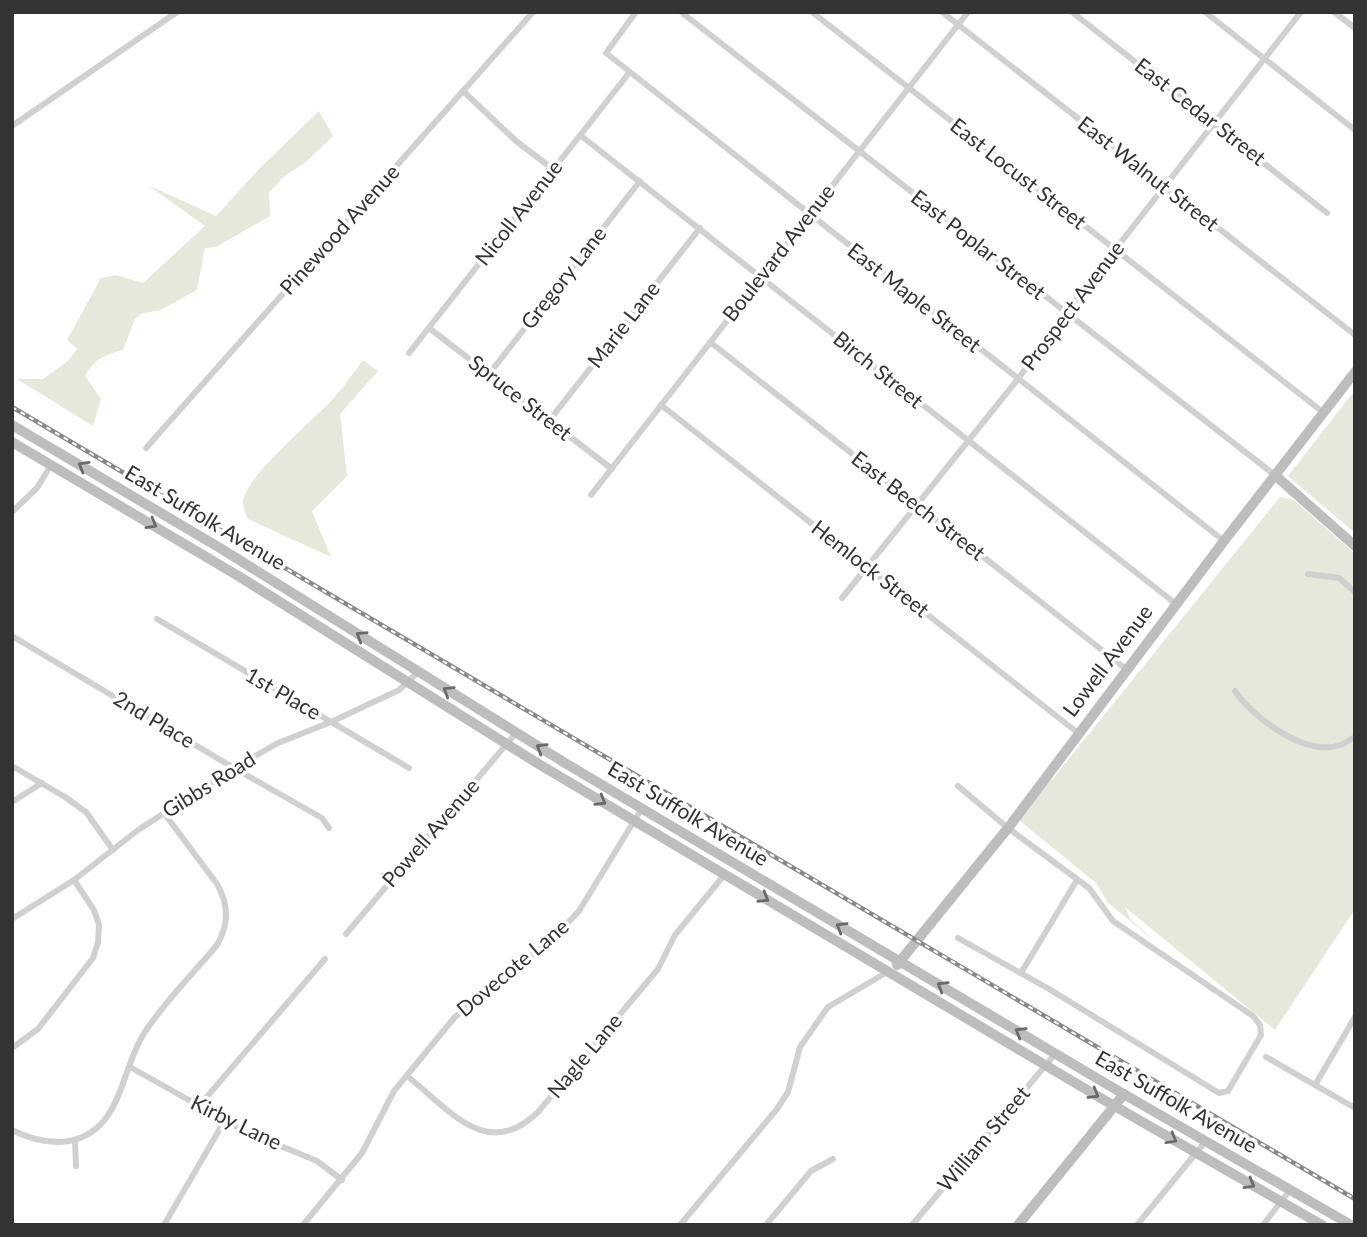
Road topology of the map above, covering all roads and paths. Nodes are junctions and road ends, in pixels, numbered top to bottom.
1 (177, 12) edge
2 (533, 12) edge
3 (636, 12) edge
4 (681, 12) edge
5 (812, 12) edge
6 (942, 12) edge
7 (968, 12) edge
8 (1072, 12) edge
9 (1205, 12) edge
10 (1301, 12) edge
11 (1334, 12) edge
12 (958, 25) junction
13 (1355, 28) edge
14 (1265, 59) junction
15 (629, 73) junction
16 (909, 88) junction
17 (463, 92) junction
18 (1215, 123) junction
19 (12, 127) edge
20 (1355, 130) edge
21 (580, 135) junction
22 (859, 152) junction
23 (553, 169) junction
24 (640, 181) junction
25 (1165, 187) junction
26 (1327, 213) dead end
27 (809, 215) junction
28 (699, 228) junction
29 (1115, 250) junction
30 (761, 277) junction
31 (1065, 313) junction
32 (429, 328) junction
33 (1355, 335) edge
34 (710, 342) junction
35 (409, 353) dead end
36 (1355, 372) edge
37 (489, 374) junction
38 (1018, 379) junction
39 (661, 405) junction
40 (1324, 413) junction
41 (549, 421) junction
42 (12, 425) edge
43 (12, 442) edge
44 (967, 442) junction
45 (146, 448) dead end
46 (51, 465) junction
47 (612, 469) junction
48 (1276, 477) junction
49 (591, 495) dead end
50 (916, 505) junction
51 (12, 512) edge
52 (1224, 541) junction
53 (1355, 546) edge
54 (867, 567) junction
55 (1308, 574) dead end
56 (1355, 592) edge
57 (842, 598) dead end
58 (1176, 604) junction
59 (157, 619) dead end
60 (12, 636) edge
61 (1126, 669) junction
62 (418, 672) junction
63 (408, 683) junction
64 (1235, 691) dead end
65 (331, 722) junction
66 (516, 733) junction
67 (1078, 733) junction
68 (1355, 737) edge
69 (507, 745) junction
70 (12, 766) edge
71 (234, 768) junction
72 (409, 768) dead end
73 (42, 783) junction
74 (958, 786) dead end
75 (12, 802) edge
76 (642, 808) junction
77 (164, 813) junction
78 (634, 821) junction
79 (329, 828) dead end
80 (1008, 828) junction
81 (113, 850) junction
82 (725, 874) junction
83 (74, 880) junction
84 (1077, 880) junction
85 (12, 919) edge
86 (346, 934) dead end
87 (958, 938) dead end
88 (325, 959) dead end
89 (900, 961) junction
90 (888, 971) junction
91 (1021, 973) junction
92 (1355, 1017) edge
93 (12, 1048) edge
94 (1055, 1054) junction
95 (1266, 1057) dead end
96 (1046, 1065) junction
97 (130, 1067) junction
98 (407, 1076) junction
99 (1315, 1086) junction
100 (1124, 1094) junction
101 (199, 1106) junction
102 (1115, 1106) junction
103 (1355, 1108) edge
104 (225, 1120) junction
105 (12, 1130) edge
106 (75, 1140) junction
107 (1205, 1142) junction
108 (1197, 1153) junction
109 (833, 1159) dead end
110 (76, 1166) dead end
111 (342, 1180) junction
112 (1290, 1190) junction
113 (1282, 1202) junction
114 (164, 1225) edge
115 (303, 1225) edge
116 (680, 1225) edge
117 (766, 1225) edge
118 (912, 1225) edge
119 (1018, 1225) edge
120 (1137, 1225) edge
121 (1263, 1225) edge
122 (1322, 1225) edge
123 (1351, 1225) edge

1 - 19 street
2 - 17 street, Pinewood Avenue
3 - 15 street, East Maple Street
4 - 22 street, East Poplar Street
5 - 16 street, East Locust Street
6 - 12 street, East Walnut Street
7 - 12 street, Boulevard Avenue
8 - 18 street, East Cedar Street
9 - 14 street
10 - 14 street, Prospect Avenue
11 - 13 street
12 - 16 street, Boulevard Avenue
12 - 25 street, East Walnut Street
14 - 18 street, Prospect Avenue
14 - 20 street
15 - 21 street, Nicoll Avenue
15 - 27 street, East Maple Street
16 - 22 street, Boulevard Avenue
16 - 29 street, East Locust Street
17 - 23 street
17 - 45 street, Pinewood Avenue
18 - 25 street, Prospect Avenue
18 - 26 street, East Cedar Street
21 - 23 street, Nicoll Avenue
21 - 24 street, Birch Street
22 - 27 street, Boulevard Avenue
22 - 31 street, East Poplar Street
23 - 32 street, Nicoll Avenue
24 - 28 street, Birch Street
24 - 37 street, Gregory Lane
25 - 29 street, Prospect Avenue
25 - 33 street, East Walnut Street
27 - 30 street, Boulevard Avenue
27 - 38 street, East Maple Street
28 - 30 street, Birch Street
28 - 41 street, Marie Lane
29 - 31 street, Prospect Avenue
29 - 40 street, East Locust Street
30 - 34 street, Boulevard Avenue
30 - 44 street, Birch Street
31 - 38 street, Prospect Avenue
31 - 48 street, East Poplar Street
32 - 35 street, Nicoll Avenue
32 - 37 street, Spruce Street
34 - 39 street, Boulevard Avenue
34 - 50 street, East Beech Street
36 - 40 main road, Lowell Avenue
37 - 41 street, Spruce Street
38 - 44 street, Prospect Avenue
38 - 52 street, East Maple Street
39 - 47 street, Boulevard Avenue
39 - 54 street, Hemlock Street
40 - 48 main road, Lowell Avenue
41 - 47 street, Spruce Street
62 -> 42 main road, East Suffolk Avenue
43 - 46 main road, East Suffolk Avenue
44 - 50 street, Prospect Avenue
44 - 58 street, Birch Street
46 - 51 street
46 -> 63 main road, East Suffolk Avenue
47 - 49 street, Boulevard Avenue
48 - 52 main road, Lowell Avenue
48 - 53 main road
50 - 54 street, Prospect Avenue
50 - 61 street, East Beech Street
52 - 58 main road, Lowell Avenue
54 - 57 street, Prospect Avenue
54 - 67 street, Hemlock Street
55 - 56 street
58 - 61 main road, Lowell Avenue
59 - 65 street, 1st Place
60 - 71 street, 2nd Place
61 - 67 main road, Lowell Avenue
62 - 63 street, Gibbs Road
66 -> 62 main road, East Suffolk Avenue
63 - 65 street, Gibbs Road
63 - 69 main road, East Suffolk Avenue
64 - 68 street
65 - 71 street, Gibbs Road
65 - 72 street, 1st Place
66 - 69 street, Powell Avenue
76 -> 66 main road, East Suffolk Avenue
67 - 80 main road, Lowell Avenue
69 -> 78 main road, East Suffolk Avenue
69 - 86 street, Powell Avenue
70 - 73 street
71 - 77 street, Gibbs Road
71 - 79 street, 2nd Place
73 - 75 street
73 - 81 street
74 - 80 street
76 - 78 street, Dovecote Lane
89 -> 76 main road, East Suffolk Avenue
77 - 81 street, Gibbs Road
77 - 97 street
78 - 82 main road, East Suffolk Avenue
78 - 98 street, Dovecote Lane
80 - 84 street
80 - 89 main road, Lowell Avenue
81 - 83 street, Gibbs Road
82 -> 90 main road, East Suffolk Avenue
82 - 98 street, Nagle Lane
83 - 85 street, Gibbs Road
83 - 93 street
84 - 91 street
84 - 91 street
87 - 91 street
88 - 101 street
89 - 90 main road, Lowell Avenue
94 -> 89 main road, East Suffolk Avenue
90 - 96 main road, East Suffolk Avenue
90 - 116 street
92 - 99 street
94 - 96 street, William Street
94 - 100 main road, East Suffolk Avenue
95 - 99 street
96 -> 102 main road, East Suffolk Avenue
96 - 118 street, William Street
97 - 101 street, Kirby Lane
97 - 106 street
98 - 111 street, Dovecote Lane
99 - 103 street
100 - 102 main road
100 - 107 main road, East Suffolk Avenue
101 - 104 street, Kirby Lane
102 -> 108 main road, East Suffolk Avenue
102 - 119 main road
104 - 111 street, Kirby Lane
104 - 114 street
105 - 106 street
106 - 110 street
107 - 108 street
107 - 112 main road, East Suffolk Avenue
108 -> 113 main road, East Suffolk Avenue
108 - 120 street
109 - 117 street
111 - 115 street, Dovecote Lane
112 - 113 street
112 - 123 main road, East Suffolk Avenue
113 - 121 street
113 - 122 main road, East Suffolk Avenue

